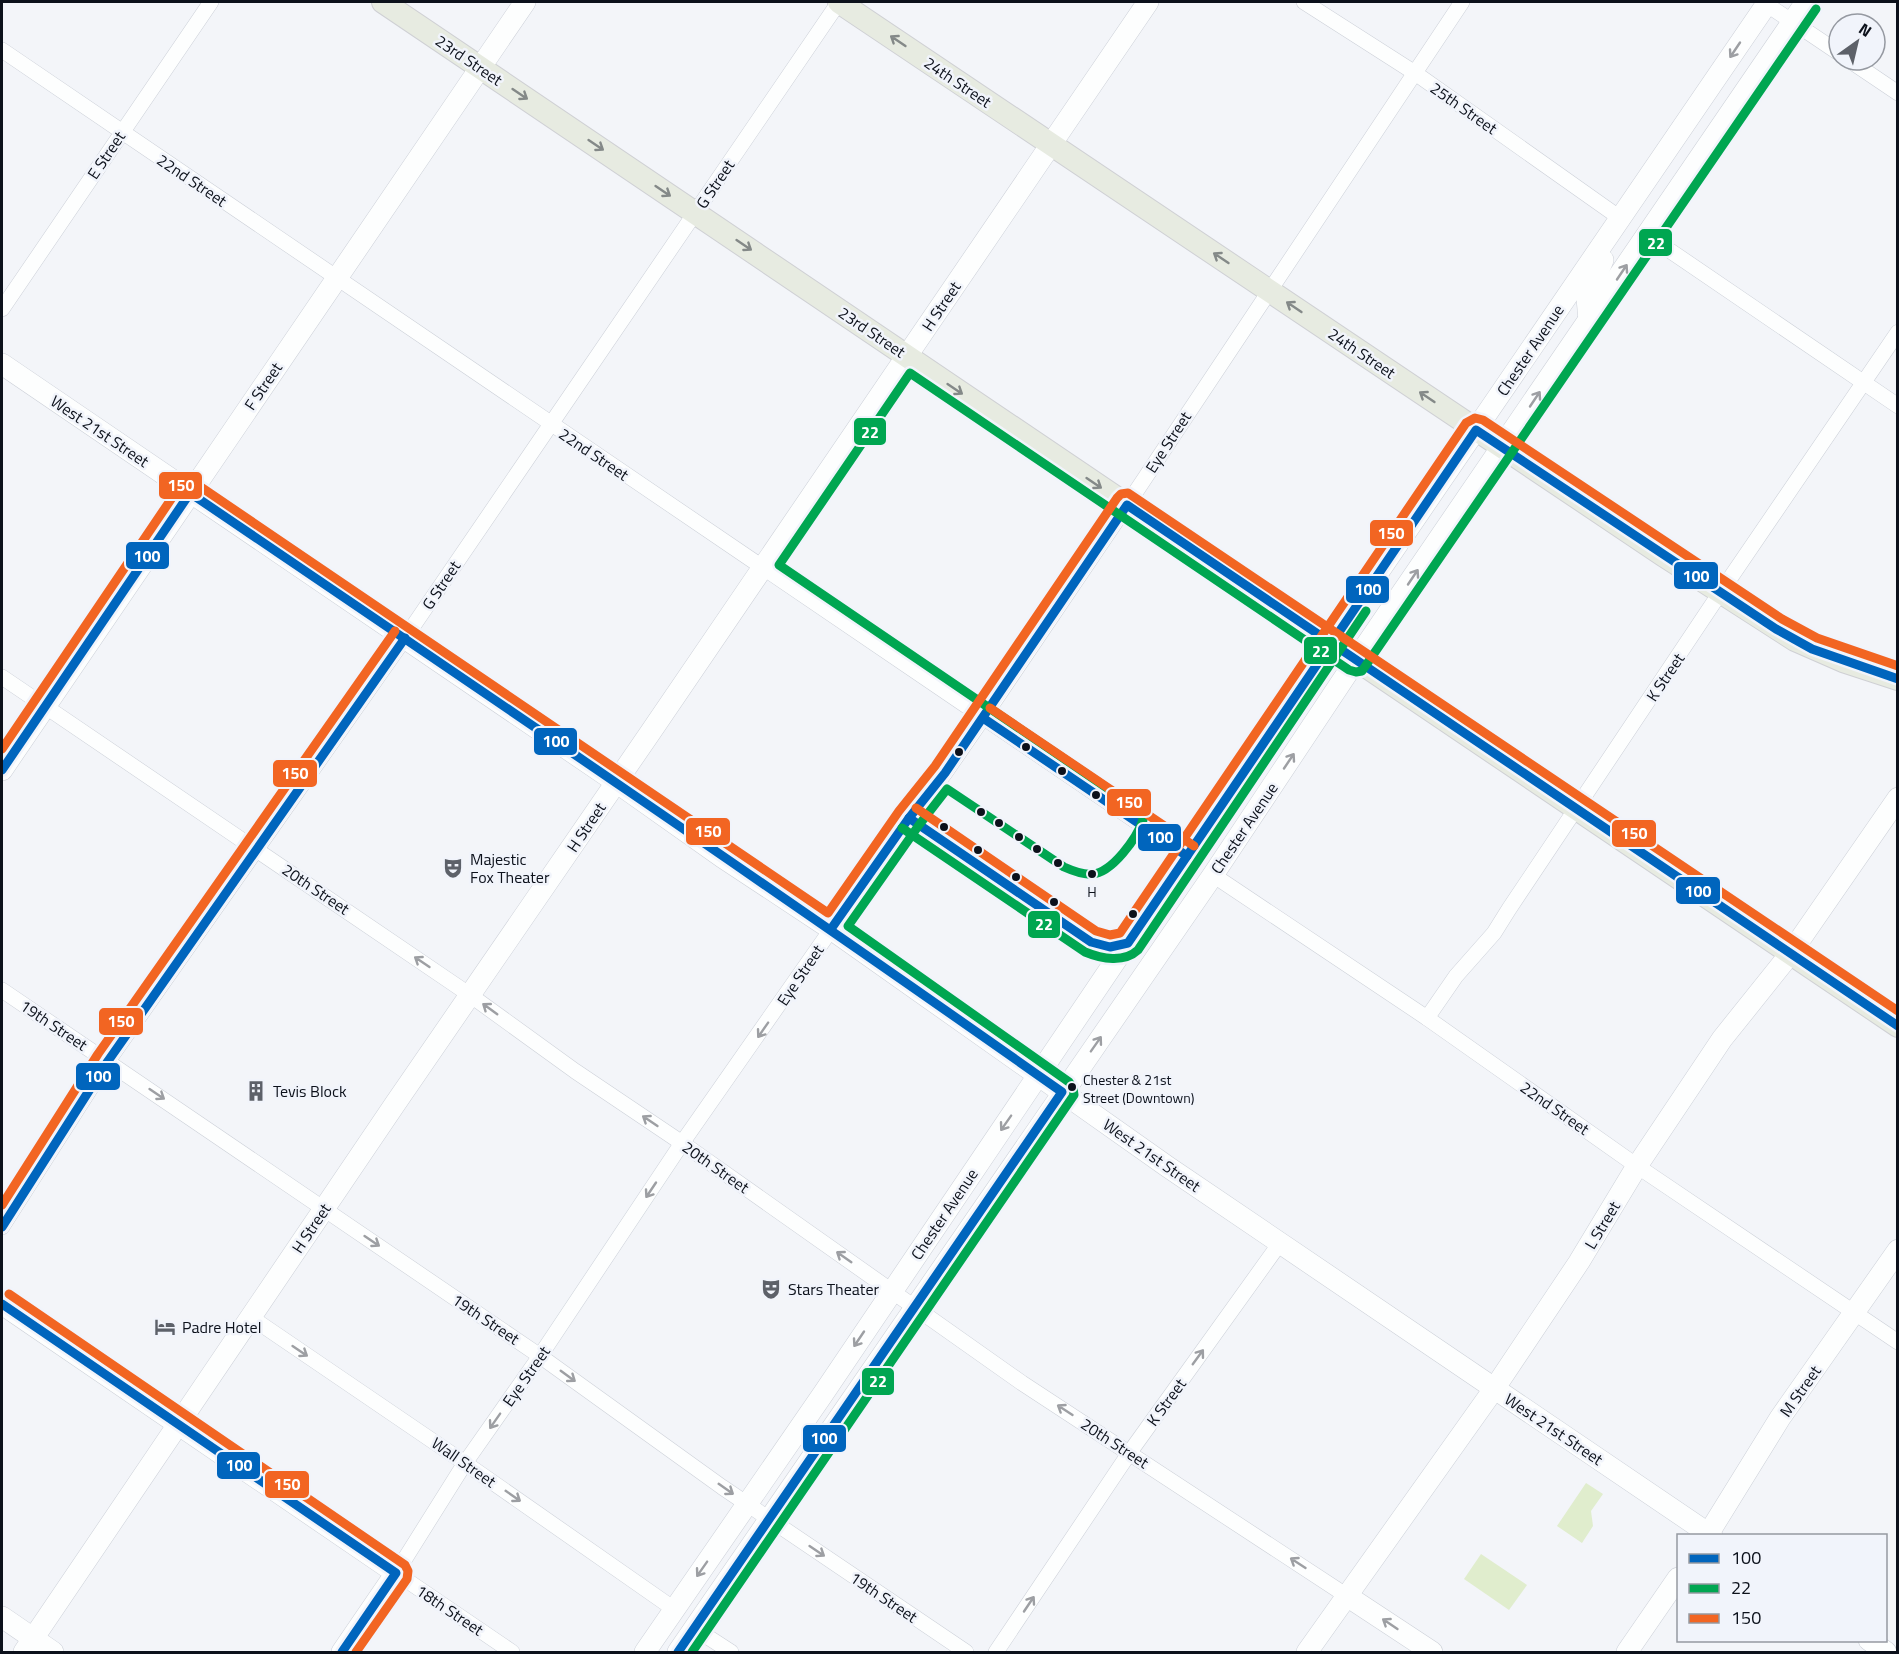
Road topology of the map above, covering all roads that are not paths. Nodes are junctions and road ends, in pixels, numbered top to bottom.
1 (211, 2) edge
2 (383, 2) edge
3 (525, 2) edge
4 (839, 2) edge
5 (1148, 2) edge
6 (1304, 2) edge
7 (1462, 2) edge
8 (1766, 2) edge
9 (1806, 2) edge
10 (1793, 21) junction
11 (1827, 45) edge
12 (2, 50) edge
13 (480, 67) junction
14 (1867, 72) edge
15 (1414, 73) junction
16 (1898, 93) edge
17 (122, 132) junction
18 (1051, 144) junction
19 (695, 213) junction
20 (1620, 218) junction
21 (1647, 235) junction
22 (336, 278) junction
23 (1270, 291) junction
24 (2, 309) edge
25 (1589, 320) junction
26 (1898, 332) edge
27 (907, 356) junction
28 (2, 364) edge
29 (1863, 383) junction
30 (1898, 406) edge
31 (551, 424) junction
32 (1476, 430) junction
33 (1502, 447) junction
34 (190, 493) junction
35 (1127, 505) junction
36 (762, 568) junction
37 (1720, 593) junction
38 (405, 638) junction
39 (1330, 642) junction
40 (1356, 660) junction
41 (2, 677) edge
42 (1898, 679) edge
43 (45, 707) junction
44 (983, 718) junction
45 (2, 770) edge
46 (616, 783) junction
47 (1898, 798) edge
48 (1577, 810) junction
49 (256, 848) junction
50 (1187, 856) junction
51 (1213, 875) junction
52 (831, 929) junction
53 (1790, 954) junction
54 (2, 990) edge
55 (470, 995) junction
56 (1427, 1018) junction
57 (1898, 1026) edge
58 (108, 1061) junction
59 (1039, 1075) junction
60 (1062, 1092) junction
61 (682, 1143) junction
62 (1637, 1166) junction
63 (324, 1208) junction
64 (2, 1227) edge
65 (1280, 1243) junction
66 (1898, 1250) edge
67 (892, 1291) junction
68 (2, 1304) edge
69 (916, 1308) junction
70 (1855, 1312) junction
71 (252, 1318) junction
72 (1898, 1341) edge
73 (540, 1356) junction
74 (1494, 1389) junction
75 (179, 1425) junction
76 (1130, 1452) junction
77 (465, 1463) junction
78 (747, 1503) junction
79 (769, 1518) junction
80 (1708, 1534) edge
81 (1710, 1534) edge
82 (396, 1573) junction
83 (1677, 1579) edge
84 (1347, 1596) junction
85 (674, 1609) junction
86 (2, 1617) edge
87 (694, 1628) junction
88 (1870, 1642) edge
89 (29, 1646) edge
90 (53, 1653) edge
91 (342, 1653) edge
92 (512, 1653) edge
93 (645, 1653) edge
94 (678, 1653) edge
95 (730, 1653) edge
96 (966, 1653) edge
97 (996, 1653) edge
98 (1307, 1653) edge
99 (1432, 1653) edge
100 (1627, 1653) edge
101 (1887, 1653) edge

1 - 17 street, E Street
2 - 13 main road, 23rd Street
3 - 13 street, F Street
18 -> 4 main road, 24th Street
4 - 19 street, G Street
5 - 18 street, H Street
6 - 15 street, 25th Street
7 - 15 street, Eye Street
8 - 10 street
8 -> 20 street, Chester Avenue
9 - 10 street, Chester Avenue
10 - 11 street
10 - 21 street, Chester Avenue
12 - 17 street, 22nd Street
13 -> 19 main road, 23rd Street
13 - 22 street, F Street
14 - 16 street
15 - 20 street, 25th Street
15 - 23 street, Eye Street
17 - 22 street, 22nd Street
17 - 24 street, E Street
23 -> 18 main road, 24th Street
18 - 27 street, H Street
19 -> 27 main road, 23rd Street
19 - 31 street, G Street
20 - 25 street
20 - 32 street, Chester Avenue
25 -> 21 street, Chester Avenue
21 - 29 street
22 - 31 street, 22nd Street
22 - 34 street, F Street
32 -> 23 main road, 24th Street
23 - 35 street, Eye Street
33 -> 25 street, Chester Avenue
26 - 29 street, K Street
27 -> 35 main road, 23rd Street
27 - 36 street, H Street
28 - 34 street, West 21st Street
29 - 30 street
29 - 37 street, K Street
31 - 36 street, 22nd Street
31 - 38 street, G Street
32 - 33 main road, 24th Street
32 - 39 street, Chester Avenue
33 - 37 main road, 24th Street
40 -> 33 street, Chester Avenue
34 - 38 street, West 21st Street
34 - 43 street, F Street
35 - 39 main road, 23rd Street
35 - 44 street, Eye Street
36 - 44 street, 22nd Street
36 - 46 street, H Street
37 - 42 main road, 24th Street
37 - 48 street, K Street
38 - 46 street, West 21st Street
38 - 49 street, G Street
39 - 40 main road, 23rd Street
39 - 50 street, Chester Avenue
40 - 48 main road, 23rd Street
51 -> 40 street, Chester Avenue
41 - 43 street, 20th Street
43 - 45 street, F Street
43 - 49 street, 20th Street
44 - 50 street, 22nd Street
44 - 52 street, Eye Street
46 - 52 street, West 21st Street
46 - 55 street, H Street
47 - 53 street, L Street
48 - 53 main road, 23rd Street
48 - 56 street, K Street
55 -> 49 street, 20th Street
49 - 58 street, G Street
50 - 59 street, Chester Avenue
51 - 56 street, 22nd Street
60 -> 51 street, Chester Avenue
52 - 59 street, West 21st Street
52 -> 61 street, Eye Street
53 - 57 main road, 23rd Street
53 - 62 street, L Street
54 - 58 street, 19th Street
61 -> 55 street, 20th Street
55 - 63 street, H Street
56 - 62 street, 22nd Street
58 -> 63 street, 19th Street
58 - 64 street, G Street
59 - 60 street, West 21st Street
59 -> 67 street, Chester Avenue
60 - 65 street, West 21st Street
60 - 69 street, Chester Avenue
67 -> 61 street, 20th Street
61 -> 73 street, Eye Street
62 - 70 street, 22nd Street
62 - 74 street, L Street
63 - 71 street, H Street
63 -> 73 street, 19th Street
65 - 74 street, West 21st Street
76 -> 65 street, K Street
66 - 70 street, M Street
67 - 69 street, 20th Street
67 -> 78 street, Chester Avenue
68 - 75 street, 18th Street
76 -> 69 street, 20th Street
69 - 79 street, Chester Avenue
70 - 72 street, 22nd Street
70 - 81 street, M Street
71 - 75 street, H Street
71 -> 77 street, Wall Street
73 -> 77 street, Eye Street
73 -> 78 street, 19th Street
74 - 80 street, West 21st Street
74 - 84 street, L Street
75 - 82 street, 18th Street
75 - 89 street, H Street
84 -> 76 street, 20th Street
97 -> 76 street, K Street
77 - 82 street, Eye Street
77 -> 85 street, Wall Street
78 - 79 street, 19th Street
78 -> 85 street, Chester Avenue
79 - 87 street, Chester Avenue
79 -> 96 street, 19th Street
82 - 91 street, Eye Street
82 - 92 street, 18th Street
83 - 100 street
84 - 98 street, L Street
99 -> 84 street, 20th Street
85 - 93 street, Chester Avenue
86 - 89 street
87 - 94 street, Chester Avenue
87 - 95 street
88 - 101 street
89 - 90 street

